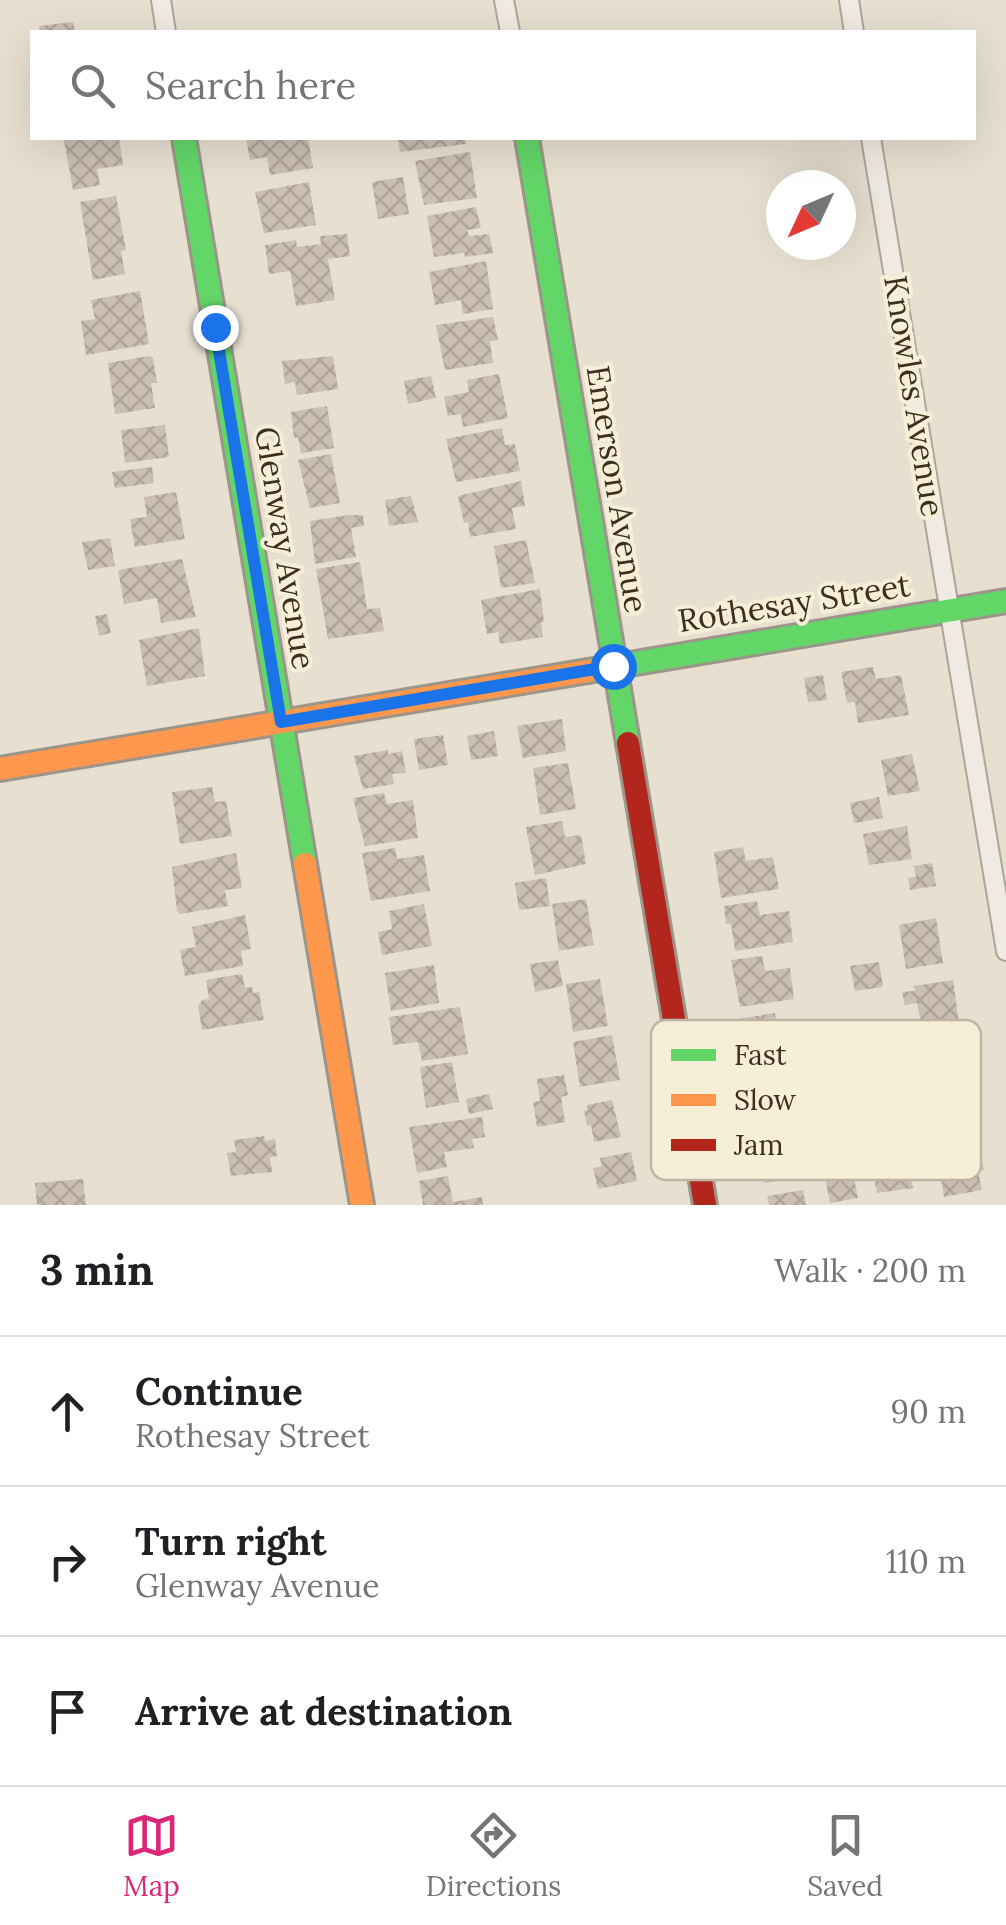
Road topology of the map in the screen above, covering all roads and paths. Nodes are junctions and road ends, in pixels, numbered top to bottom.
1 (161, 0) edge
2 (504, 0) edge
3 (849, 0) edge
4 (166, 30) edge
5 (510, 30) edge
6 (854, 30) edge
7 (184, 140) edge
8 (527, 140) edge
9 (872, 140) edge
10 (1006, 602) edge
11 (950, 610) junction
12 (613, 666) junction
13 (281, 722) junction
14 (0, 768) edge
15 (1006, 951) edge
16 (673, 1020) edge
17 (700, 1180) edge
18 (362, 1205) edge
19 (704, 1205) edge

1 - 4 street
2 - 5 street
3 - 6 street
7 - 13 street, Glenway Avenue
8 - 12 street, Emerson Avenue
9 - 11 street, Knowles Avenue
10 - 11 street, Rothesay Street
11 - 12 street, Rothesay Street
11 - 15 street, Knowles Avenue
12 - 13 street, Rothesay Street
12 - 16 street, Emerson Avenue
13 - 14 street, Rothesay Street
13 - 18 street, Glenway Avenue
17 - 19 street, Emerson Avenue

